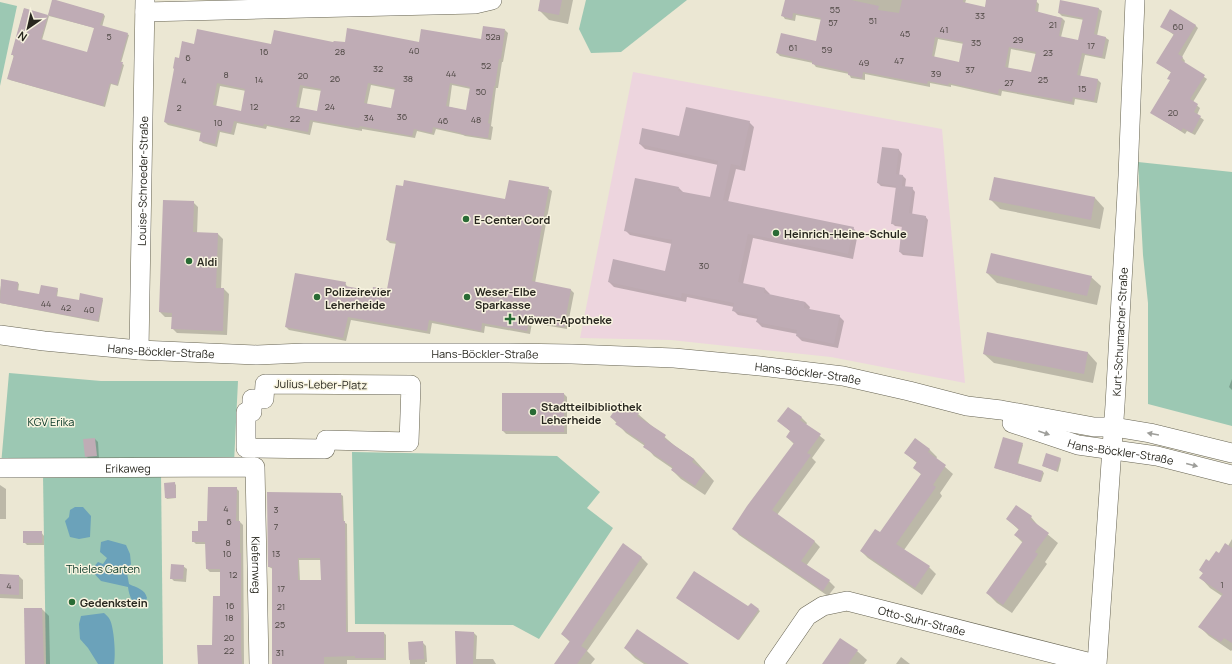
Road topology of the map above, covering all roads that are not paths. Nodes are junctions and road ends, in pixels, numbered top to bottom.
1 (492, 0) edge
2 (1135, 0) edge
3 (145, 6) edge
4 (0, 335) edge
5 (138, 350) junction
6 (967, 406) junction
7 (409, 427) joint
8 (1114, 427) junction
9 (1112, 449) junction
10 (1232, 453) edge
11 (255, 467) joint
12 (0, 468) edge
13 (1232, 475) edge
14 (258, 664) edge
15 (774, 664) edge
16 (1096, 664) edge

1 - 3 street, Louise-Schroeder-Straße
2 - 8 street, Kurt-Schumacher-Straße
3 - 5 street, Louise-Schroeder-Straße
4 - 5 street, Hans-Böckler-Straße
5 - 6 street, Hans-Böckler-Straße
6 - 8 street, Hans-Böckler-Straße
6 -> 9 street, Hans-Böckler-Straße
7 - 7 street, Julius-Leber-Platz
8 - 9 street, Kurt-Schumacher-Straße
10 -> 8 street, Hans-Böckler-Straße
9 -> 13 street, Hans-Böckler-Straße
9 - 16 street, Kurt-Schumacher-Straße
11 - 12 street, Erikaweg
11 - 14 street, Kiefernweg
15 - 16 street, Otto-Suhr-Straße

